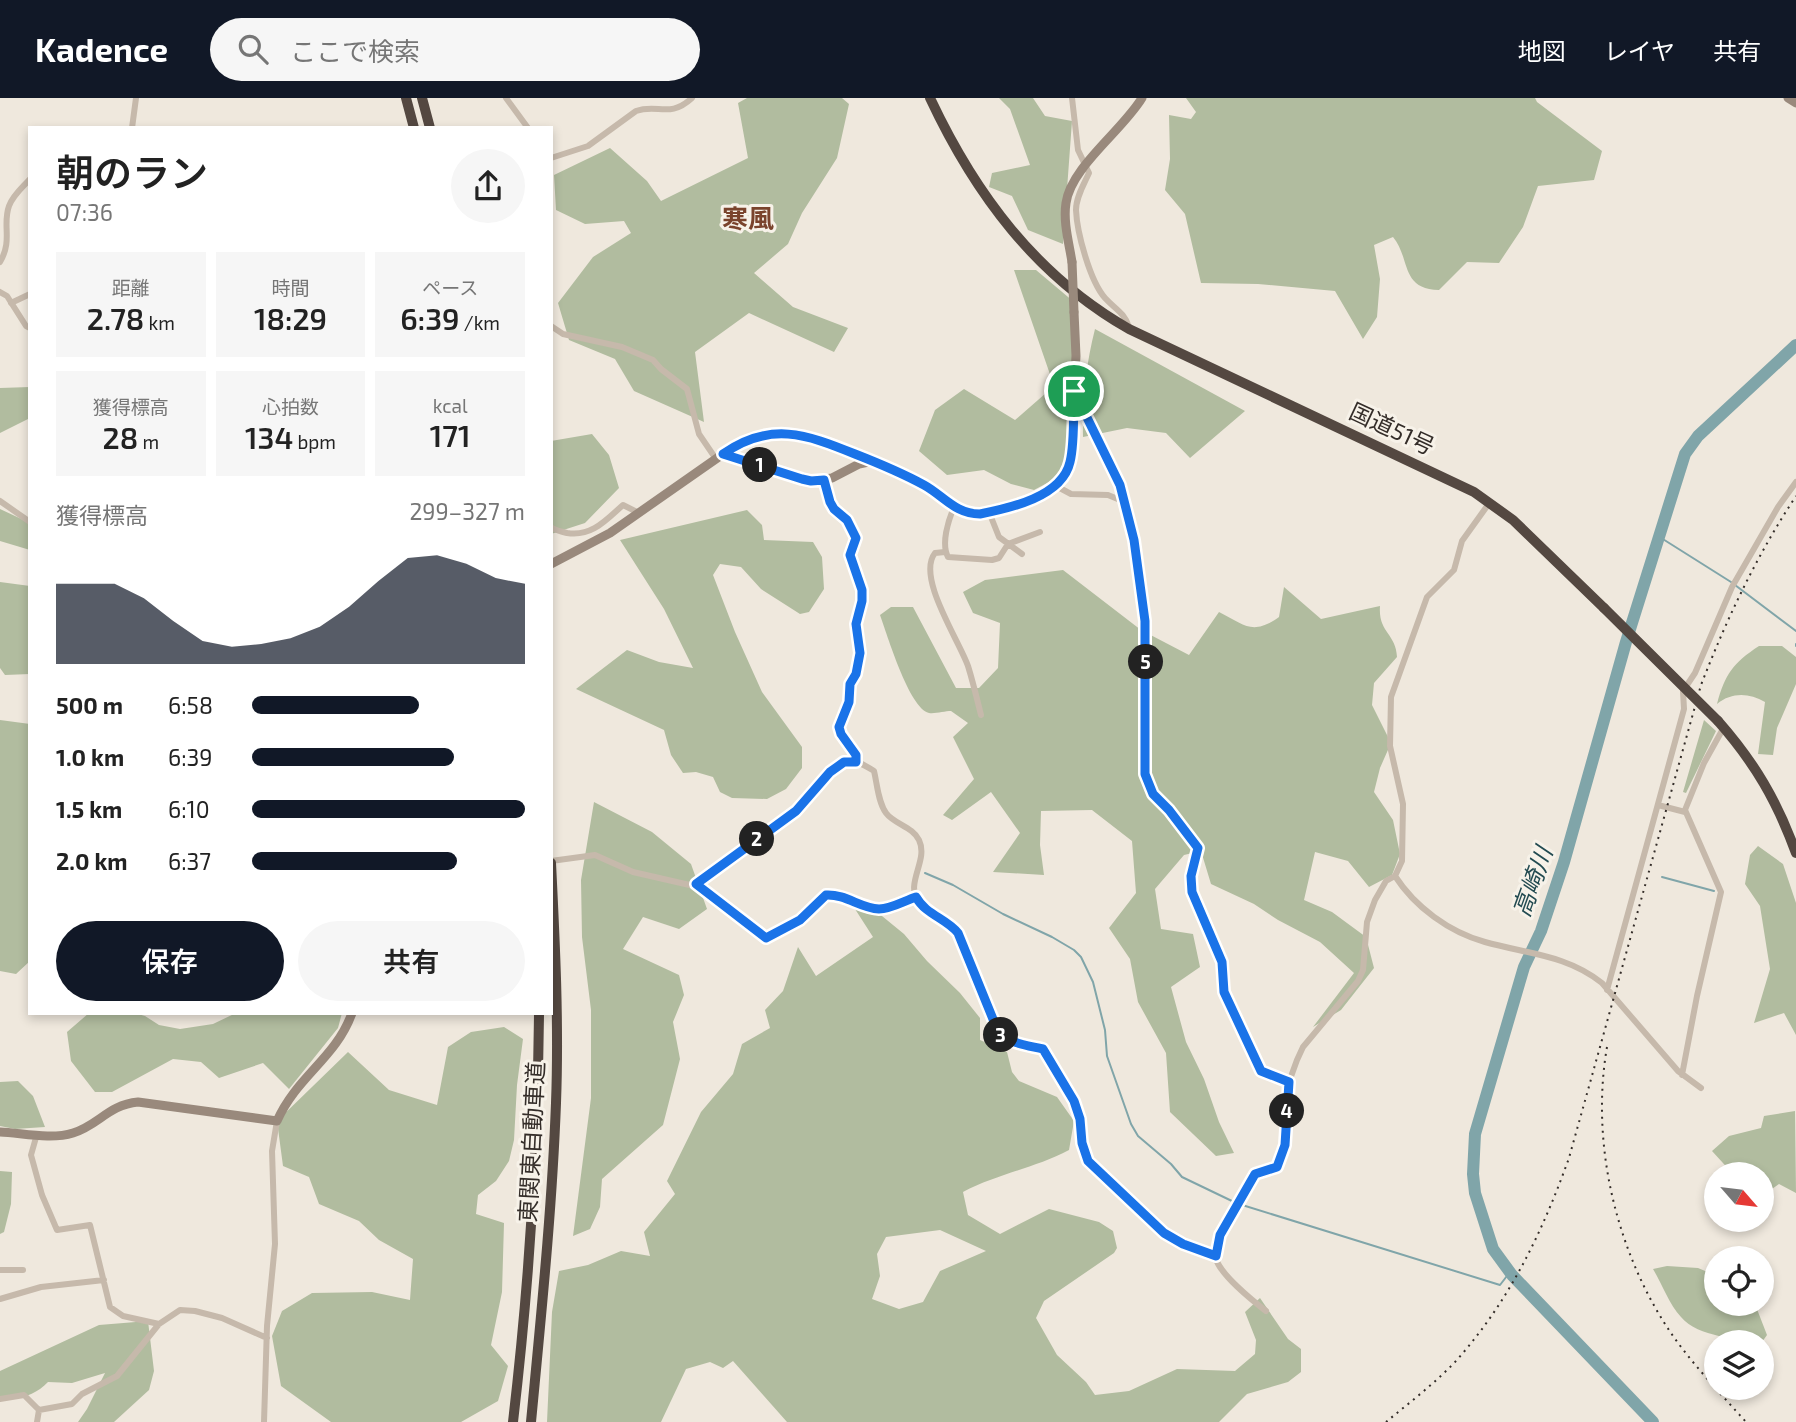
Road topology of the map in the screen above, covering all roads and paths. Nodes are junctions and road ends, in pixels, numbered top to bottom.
1 (136, 98) edge
2 (406, 98) edge
3 (422, 98) edge
4 (506, 98) edge
5 (692, 98) edge
6 (930, 98) edge
7 (1072, 98) edge
8 (1142, 98) edge
9 (1788, 98) edge
10 (1796, 103) edge
11 (132, 126) edge
12 (413, 126) edge
13 (429, 126) edge
14 (527, 126) edge
15 (553, 157) edge
16 (1085, 166) junction
17 (28, 182) edge
18 (0, 262) edge
19 (0, 292) edge
20 (28, 294) edge
21 (11, 303) junction
22 (28, 327) edge
23 (553, 327) edge
24 (1129, 329) junction
25 (1074, 391) junction
26 (719, 457) junction
27 (873, 461) junction
28 (824, 480) junction
29 (1796, 482) edge
30 (1056, 486) junction
31 (0, 500) edge
32 (1125, 502) junction
33 (1490, 502) junction
34 (954, 507) junction
35 (989, 512) junction
36 (639, 513) junction
37 (28, 521) edge
38 (553, 529) edge
39 (1040, 532) dead end
40 (1008, 544) junction
41 (945, 552) junction
42 (1022, 554) dead end
43 (553, 563) edge
44 (981, 715) dead end
45 (1721, 724) junction
46 (856, 762) junction
47 (1658, 805) junction
48 (1685, 812) junction
49 (1796, 853) edge
50 (553, 862) edge
51 (1395, 876) junction
52 (696, 884) junction
53 (916, 897) junction
54 (553, 914) edge
55 (1607, 990) junction
56 (351, 1015) edge
57 (540, 1015) edge
58 (1682, 1075) junction
59 (1289, 1082) junction
60 (1701, 1088) dead end
61 (277, 1121) junction
62 (0, 1132) edge
63 (37, 1134) junction
64 (1216, 1256) junction
65 (0, 1270) edge
66 (23, 1270) dead end
67 (104, 1280) junction
68 (0, 1299) edge
69 (1266, 1311) dead end
70 (159, 1324) junction
71 (267, 1338) junction
72 (0, 1399) edge
73 (39, 1410) junction
74 (37, 1422) edge
75 (264, 1422) edge
76 (513, 1422) edge
77 (531, 1422) edge

1 - 11 street
2 - 12 highway
3 - 13 highway
4 - 14 street
5 - 15 street
6 - 24 highway, 国道51号
7 - 16 street
8 - 16 street
9 - 10 street
16 - 24 street
16 - 25 street, bridge
17 - 18 street
19 - 21 street
20 - 21 street
21 - 22 street
23 - 26 street
24 - 33 highway, 国道51号
25 - 30 street
25 - 32 street
26 - 27 street
26 - 28 street
26 - 36 street
27 - 28 street
27 - 34 street
28 - 46 street
29 - 47 street
30 - 32 street
30 - 35 street
31 - 37 street
32 - 59 street
33 - 45 highway, 国道51号, bridge
33 - 51 street
34 - 35 street
34 - 41 street
35 - 40 street
36 - 38 street
36 - 43 street
39 - 40 street
40 - 41 street
40 - 42 street
41 - 44 street
45 - 48 street
45 - 49 highway, 国道51号
46 - 52 street
46 - 53 street
47 - 48 street
47 - 55 street
48 - 58 street
50 - 52 street
51 - 55 street
51 - 59 street
52 - 53 street
53 - 64 street
54 - 77 highway, 東関東自動車道
55 - 58 street
56 - 61 street
57 - 76 highway, 東関東自動車道
58 - 60 street
59 - 64 street
61 - 63 street
61 - 71 street
62 - 63 street
63 - 67 street
64 - 69 street
65 - 66 street
67 - 68 street
67 - 70 street
70 - 71 street
70 - 73 street
71 - 75 street
72 - 73 street
73 - 74 street

